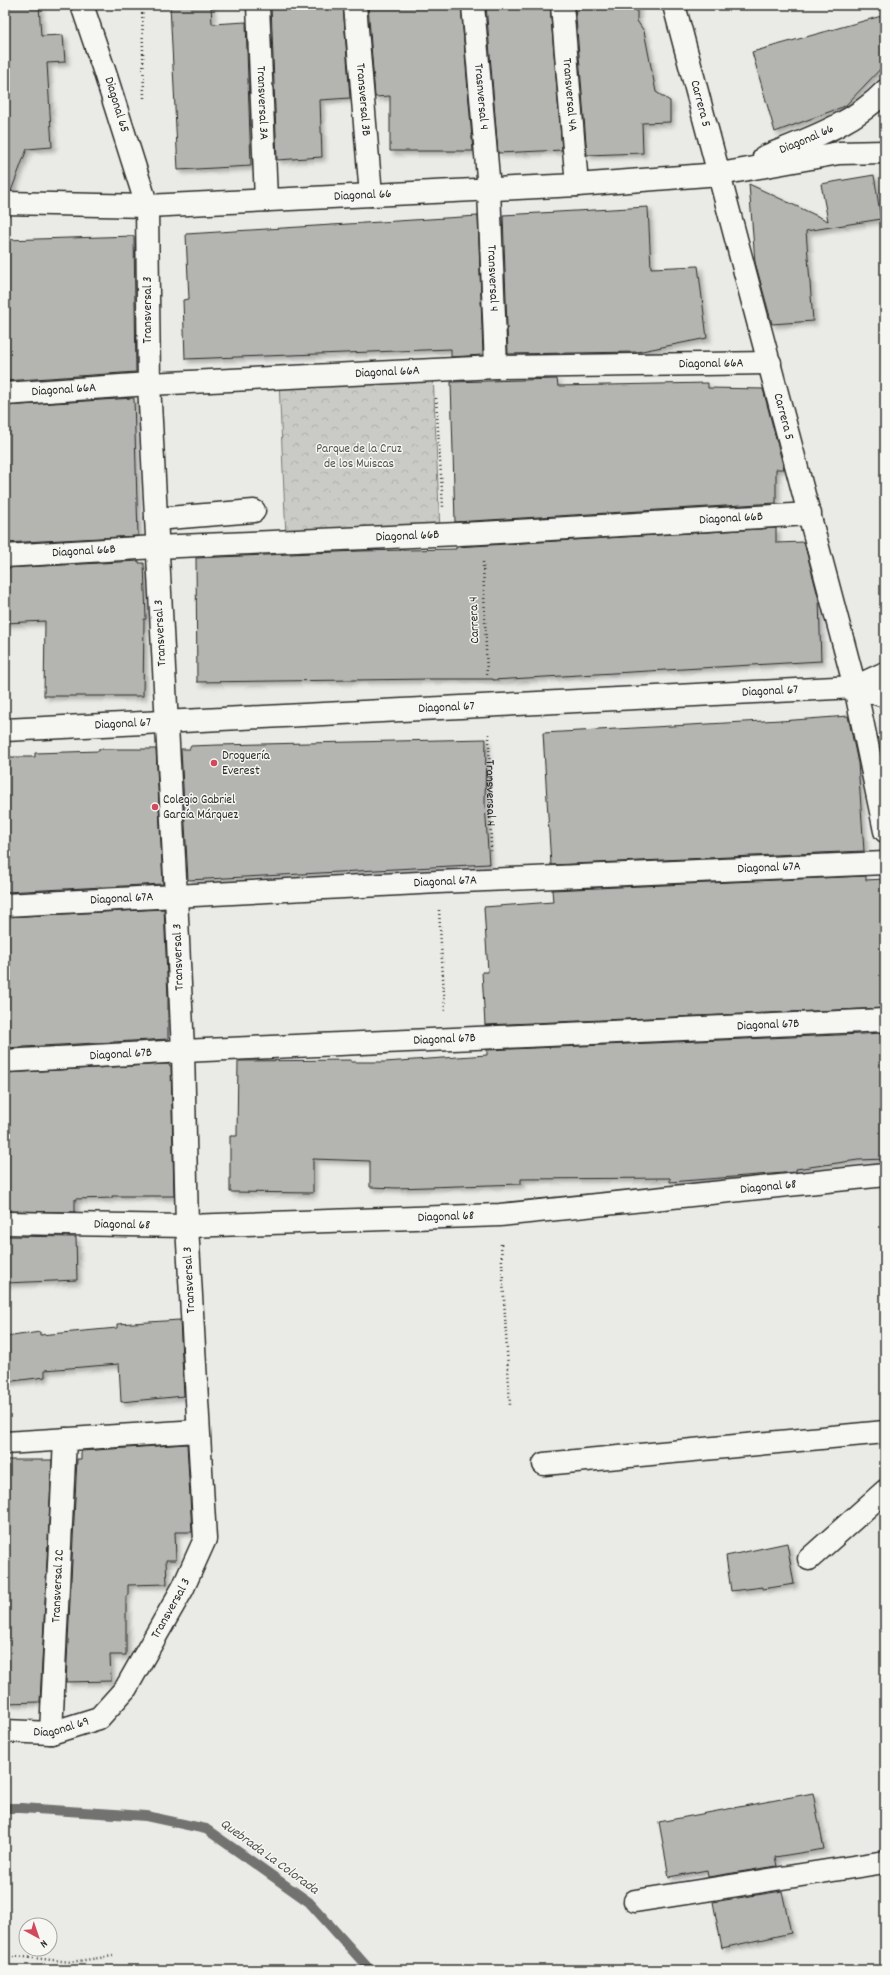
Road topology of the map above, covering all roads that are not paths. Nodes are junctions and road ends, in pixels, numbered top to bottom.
1 (82, 5) edge
2 (258, 5) edge
3 (355, 5) edge
4 (473, 5) edge
5 (562, 5) edge
6 (674, 5) edge
7 (885, 91) edge
8 (885, 152) edge
9 (720, 174) junction
10 (577, 185) junction
11 (489, 189) junction
12 (371, 195) junction
13 (266, 200) junction
14 (5, 203) edge
15 (147, 206) junction
16 (770, 363) junction
17 (496, 367) junction
18 (148, 384) junction
19 (5, 394) edge
20 (254, 510) dead end
21 (810, 514) junction
22 (156, 518) junction
23 (156, 547) junction
24 (5, 556) edge
25 (885, 673) edge
26 (855, 687) junction
27 (885, 696) edge
28 (166, 722) junction
29 (5, 730) edge
30 (885, 831) edge
31 (885, 863) edge
32 (176, 896) junction
33 (5, 905) edge
34 (885, 1020) edge
35 (183, 1051) junction
36 (5, 1061) edge
37 (885, 1175) edge
38 (5, 1223) edge
39 (187, 1226) junction
40 (198, 1431) junction
41 (885, 1432) edge
42 (65, 1439) junction
43 (5, 1443) edge
44 (544, 1464) dead end
45 (885, 1491) edge
46 (809, 1559) dead end
47 (126, 1688) joint
48 (5, 1731) edge
49 (51, 1733) junction
50 (885, 1862) edge
51 (635, 1901) dead end

1 - 15 street, Diagonal 65
2 - 13 street, Transversal 3A
3 - 12 street, Transversal 3B
4 - 11 street, Trasnversal 4
5 - 10 street, Transversal 4A
6 - 9 street, Carrera 5
7 - 9 street, Diagonal 66
8 - 9 street, Diagonal 66
9 - 10 street, Diagonal 66
9 - 16 street, Carrera 5
10 - 11 street, Diagonal 66
11 - 12 street, Diagonal 66
11 - 17 street, Transversal 4
12 - 13 street, Diagonal 66
13 - 15 street, Diagonal 66
14 - 15 street, Diagonal 66
15 - 18 street, Transversal 3
16 - 17 street, Diagonal 66A
16 - 21 street, Carrera 5
17 - 18 street, Diagonal 66A
18 - 19 street, Diagonal 66A
18 - 22 street, Transversal 3
20 - 22 street
21 - 23 street, Diagonal 66B
21 - 26 street, Carrera 5
22 - 23 street, Transversal 3
23 - 24 street, Diagonal 66B
23 - 28 street, Transversal 3
25 - 26 street, Diagonal 67
26 - 27 street
26 - 28 street, Diagonal 67
26 - 30 street, Carrera 5
28 - 29 street, Diagonal 67
28 - 32 street, Transversal 3
31 - 32 street, Diagonal 67A
32 - 33 street, Diagonal 67A
32 - 35 street, Transversal 3
34 - 35 street, Diagonal 67B
35 - 36 street, Diagonal 67B
35 - 39 street, Transversal 3
37 - 39 street, Diagonal 68
38 - 39 street, Diagonal 68
39 - 40 street, Transversal 3
40 - 42 street
40 - 47 street, Transversal 3
41 - 44 street
42 - 43 street
42 - 49 street, Transversal 2C
45 - 46 street
47 - 49 street, Diagonal 69
48 - 49 street, Diagonal 69
50 - 51 street

